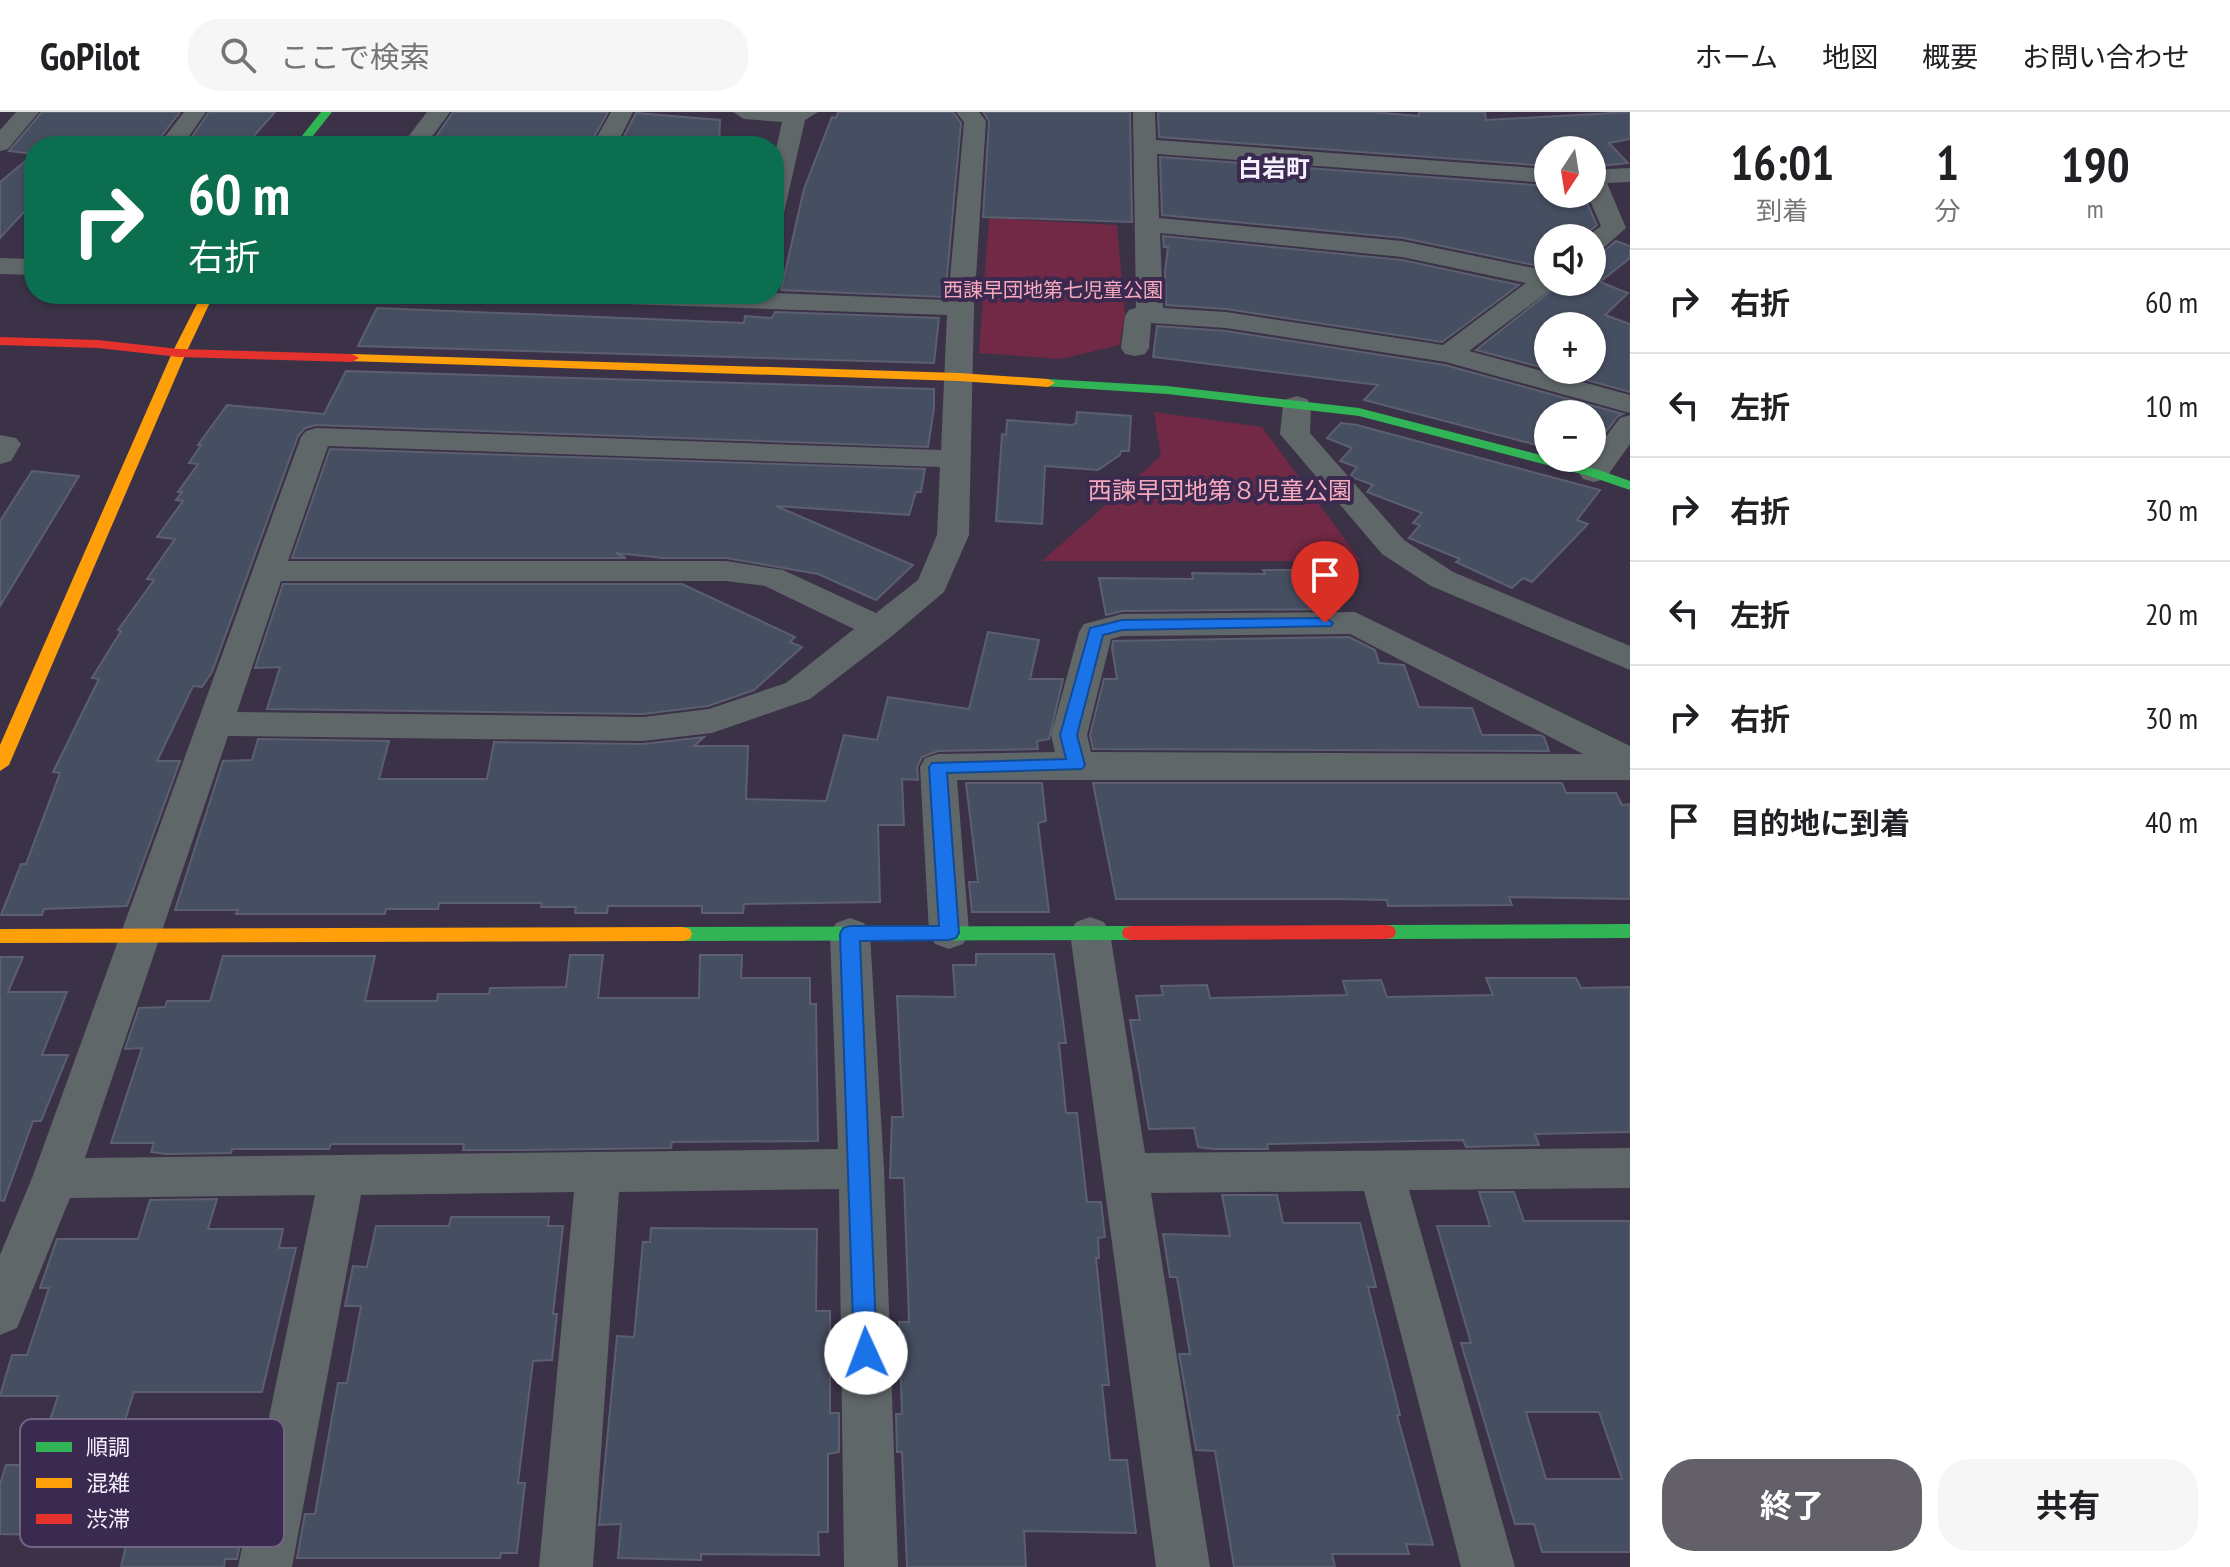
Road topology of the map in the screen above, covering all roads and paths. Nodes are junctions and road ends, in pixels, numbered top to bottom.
1 (28, 112) edge
2 (195, 112) edge
3 (327, 112) edge
4 (439, 112) edge
5 (622, 112) edge
6 (744, 112) edge
7 (967, 112) edge
8 (1144, 112) edge
9 (801, 114) edge
10 (177, 136) edge
11 (307, 136) edge
12 (421, 136) edge
13 (609, 136) edge
14 (0, 144) edge
15 (1145, 146) junction
16 (1534, 175) edge
17 (1630, 175) edge
18 (784, 176) edge
19 (1606, 176) edge
20 (1605, 208) edge
21 (1148, 224) junction
22 (1606, 234) edge
23 (0, 266) edge
24 (24, 267) edge
25 (1534, 276) edge
26 (1534, 289) edge
27 (784, 299) edge
28 (203, 304) edge
29 (961, 308) junction
30 (1150, 315) junction
31 (0, 341) edge
32 (1135, 348) dead end
33 (179, 353) junction
34 (1448, 354) junction
35 (109, 364) dead end
36 (959, 377) junction
37 (1630, 404) edge
38 (1297, 405) junction
39 (1630, 424) edge
40 (0, 444) edge
41 (0, 455) edge
42 (956, 459) junction
43 (1594, 473) junction
44 (1630, 486) edge
45 (269, 571) junction
46 (880, 628) junction
47 (1630, 659) edge
48 (215, 724) junction
49 (1630, 764) edge
50 (0, 765) edge
51 (1076, 765) junction
52 (1630, 931) edge
53 (949, 933) junction
54 (1090, 933) junction
55 (850, 934) junction
56 (0, 936) edge
57 (140, 936) junction
58 (1630, 1168) edge
59 (861, 1169) junction
60 (1381, 1171) junction
61 (598, 1173) junction
62 (1125, 1173) junction
63 (342, 1175) junction
64 (55, 1178) junction
65 (0, 1312) edge
66 (284, 1470) edge
67 (269, 1547) edge
68 (265, 1567) edge
69 (566, 1567) edge
70 (871, 1567) edge
71 (1183, 1567) edge
72 (1488, 1567) edge

1 - 14 street
2 - 10 street
3 - 11 street
4 - 12 street
5 - 13 street
6 - 9 street
7 - 29 street
8 - 15 street
9 - 18 street
15 - 16 street
15 - 21 street
17 - 19 street
20 - 22 street
21 - 25 street
21 - 30 street
23 - 24 street
26 - 34 street
27 - 29 street
28 - 33 street
29 - 36 street
30 - 32 street
30 - 34 street
31 - 33 street
33 - 35 street
33 - 36 street
33 - 50 street
34 - 37 street
36 - 38 street
36 - 42 street
38 - 43 street
38 - 47 street
39 - 43 street
40 - 41 street
42 - 45 street
42 - 46 street
43 - 44 street
45 - 46 street
45 - 48 street
46 - 48 street
48 - 57 street
49 - 51 street
49 - 51 street
51 - 53 street
52 - 54 street
53 - 54 street
53 - 55 street
54 - 62 street
55 - 57 street
55 - 59 street
56 - 57 street
57 - 64 street
58 - 60 street
59 - 61 street
59 - 70 street
60 - 62 street
60 - 72 street
61 - 63 street
61 - 69 street
62 - 71 street
63 - 64 street
63 - 66 street
64 - 65 street
67 - 68 street

